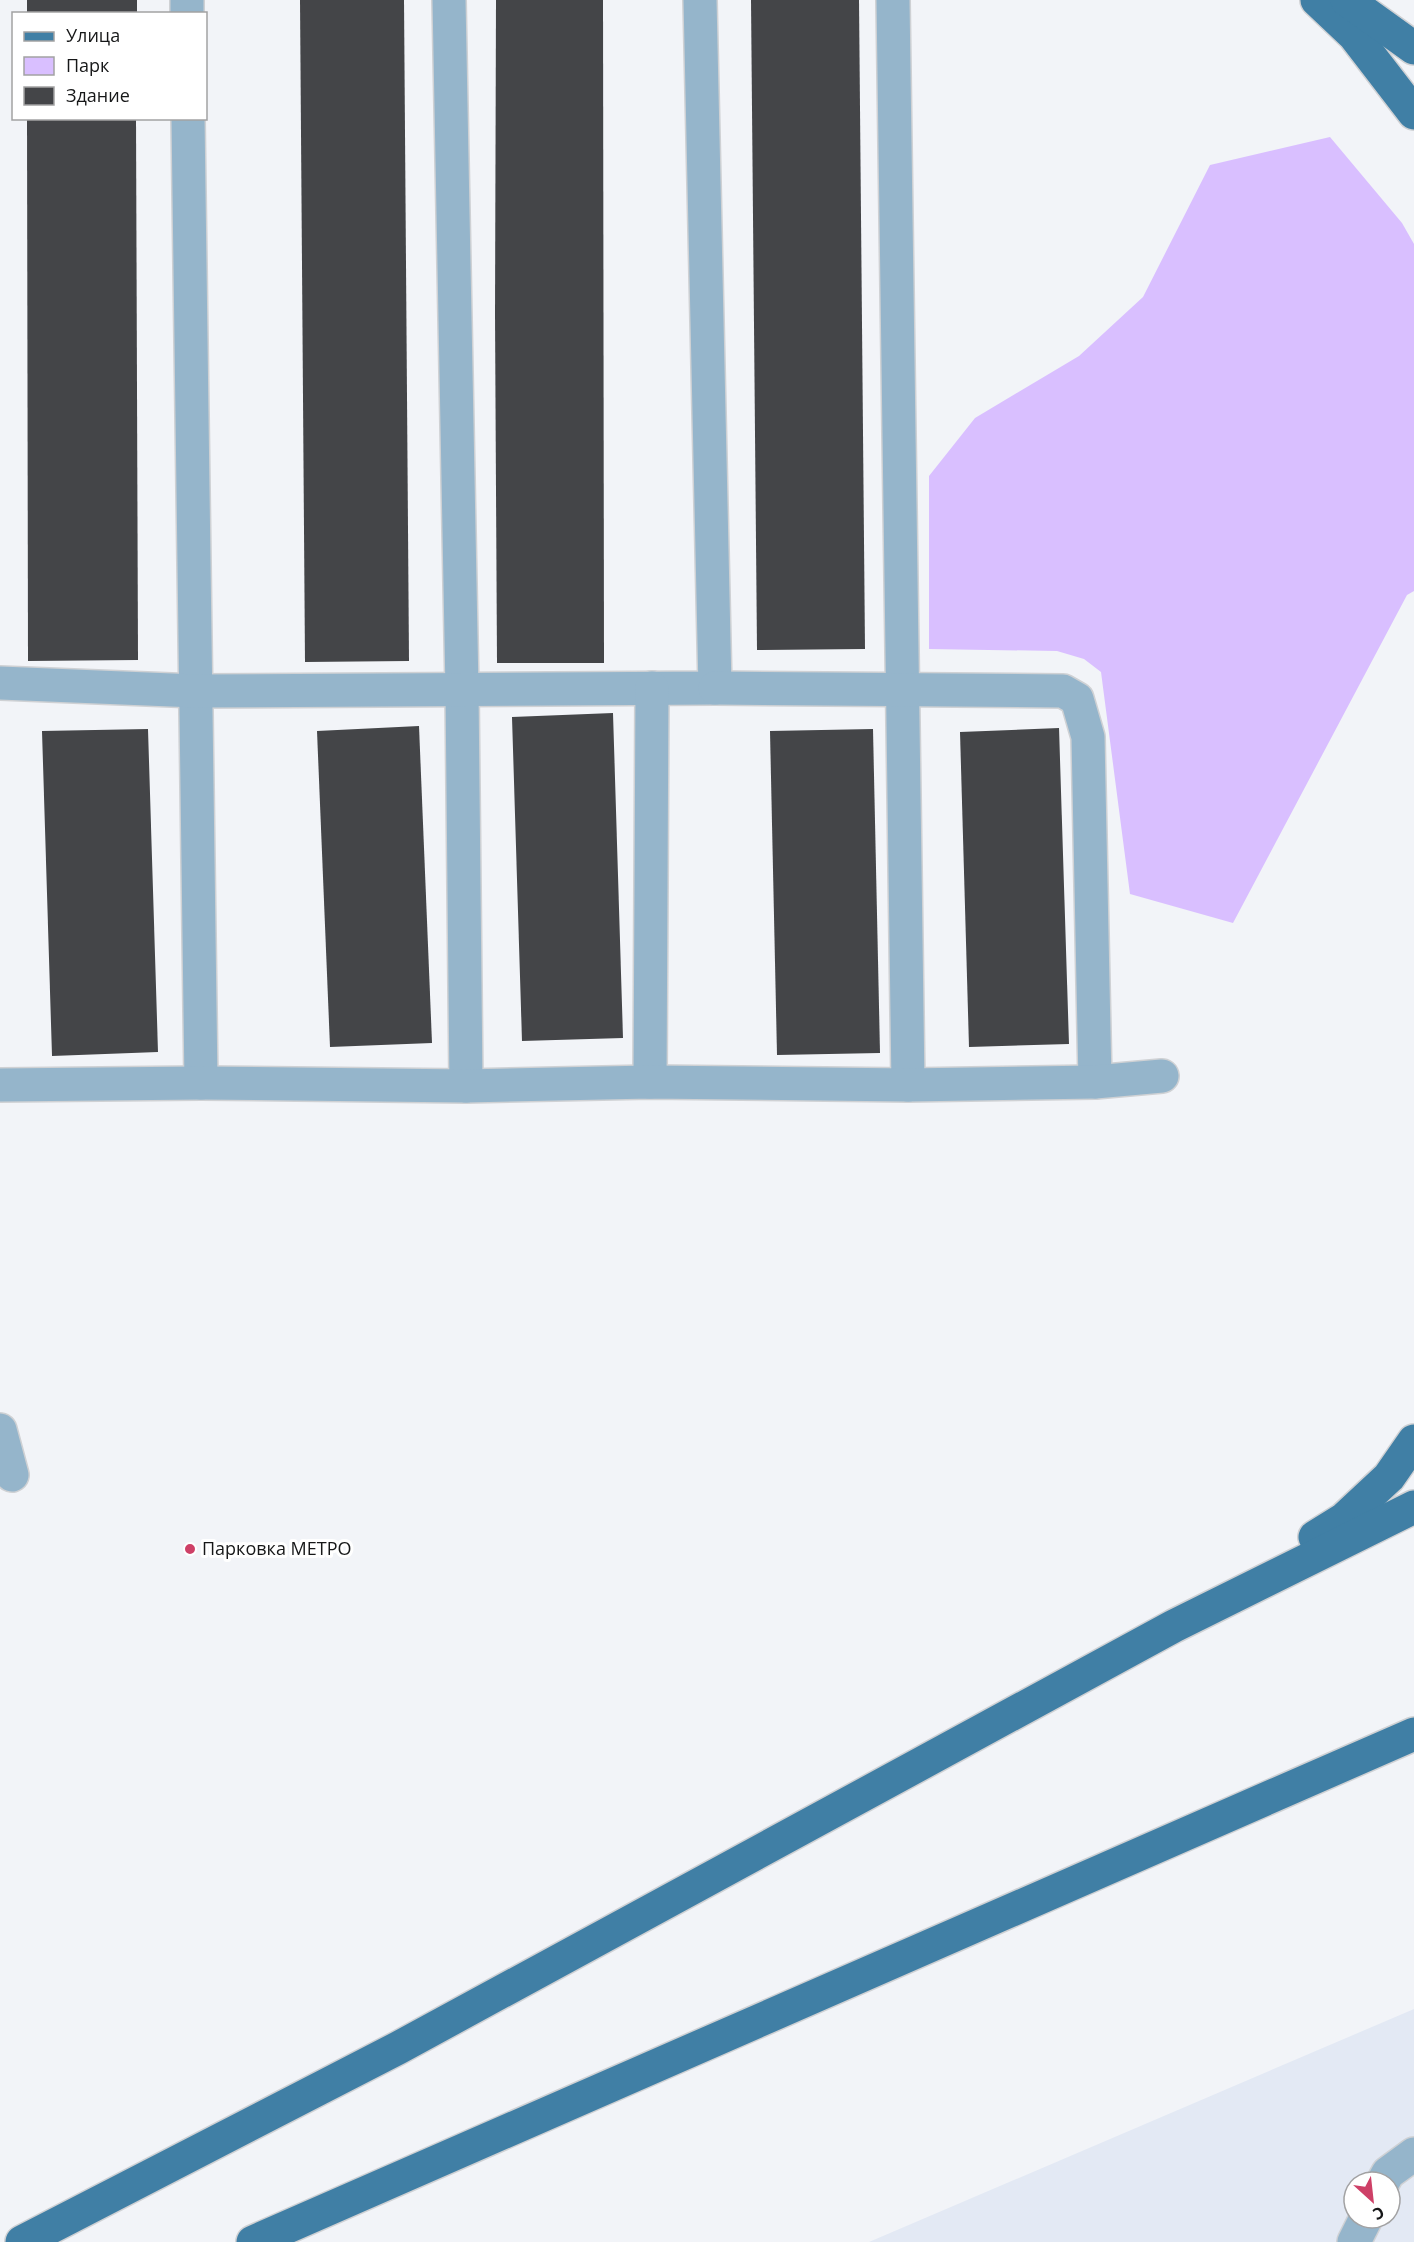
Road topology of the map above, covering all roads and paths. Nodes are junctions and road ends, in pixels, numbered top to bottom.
1 (448, 0) edge
2 (700, 0) edge
3 (893, 0) edge
4 (1317, 0) edge
5 (1347, 0) edge
6 (1414, 48) edge
7 (1414, 113) edge
8 (188, 120) edge
9 (0, 683) edge
10 (652, 688) junction
11 (715, 688) junction
12 (903, 688) junction
13 (462, 690) junction
14 (196, 691) junction
15 (1162, 1076) dead end
16 (0, 1078) edge
17 (650, 1082) junction
18 (1095, 1082) junction
19 (201, 1083) junction
20 (908, 1085) junction
21 (466, 1086) junction
22 (0, 1430) edge
23 (1414, 1441) edge
24 (12, 1474) dead end
25 (1414, 1507) edge
26 (1174, 1626) junction
27 (1414, 1734) edge
28 (1414, 2154) edge
29 (1392, 2170) edge
30 (22, 2242) edge
31 (253, 2242) edge

1 - 13 street
2 - 11 street
3 - 12 street
4 - 7 main road
5 - 6 main road
8 - 14 street
9 - 14 street
10 - 11 street
10 - 13 street
10 - 17 street
11 - 12 street
12 - 18 street
12 - 20 street
13 - 14 street
13 - 21 street
14 - 19 street
15 - 18 street
16 - 19 street
17 - 20 street
17 - 21 street
18 - 20 street
19 - 21 street
22 - 24 street
23 - 26 main road
25 - 26 main road
26 - 30 main road
27 - 31 main road
28 - 29 street

